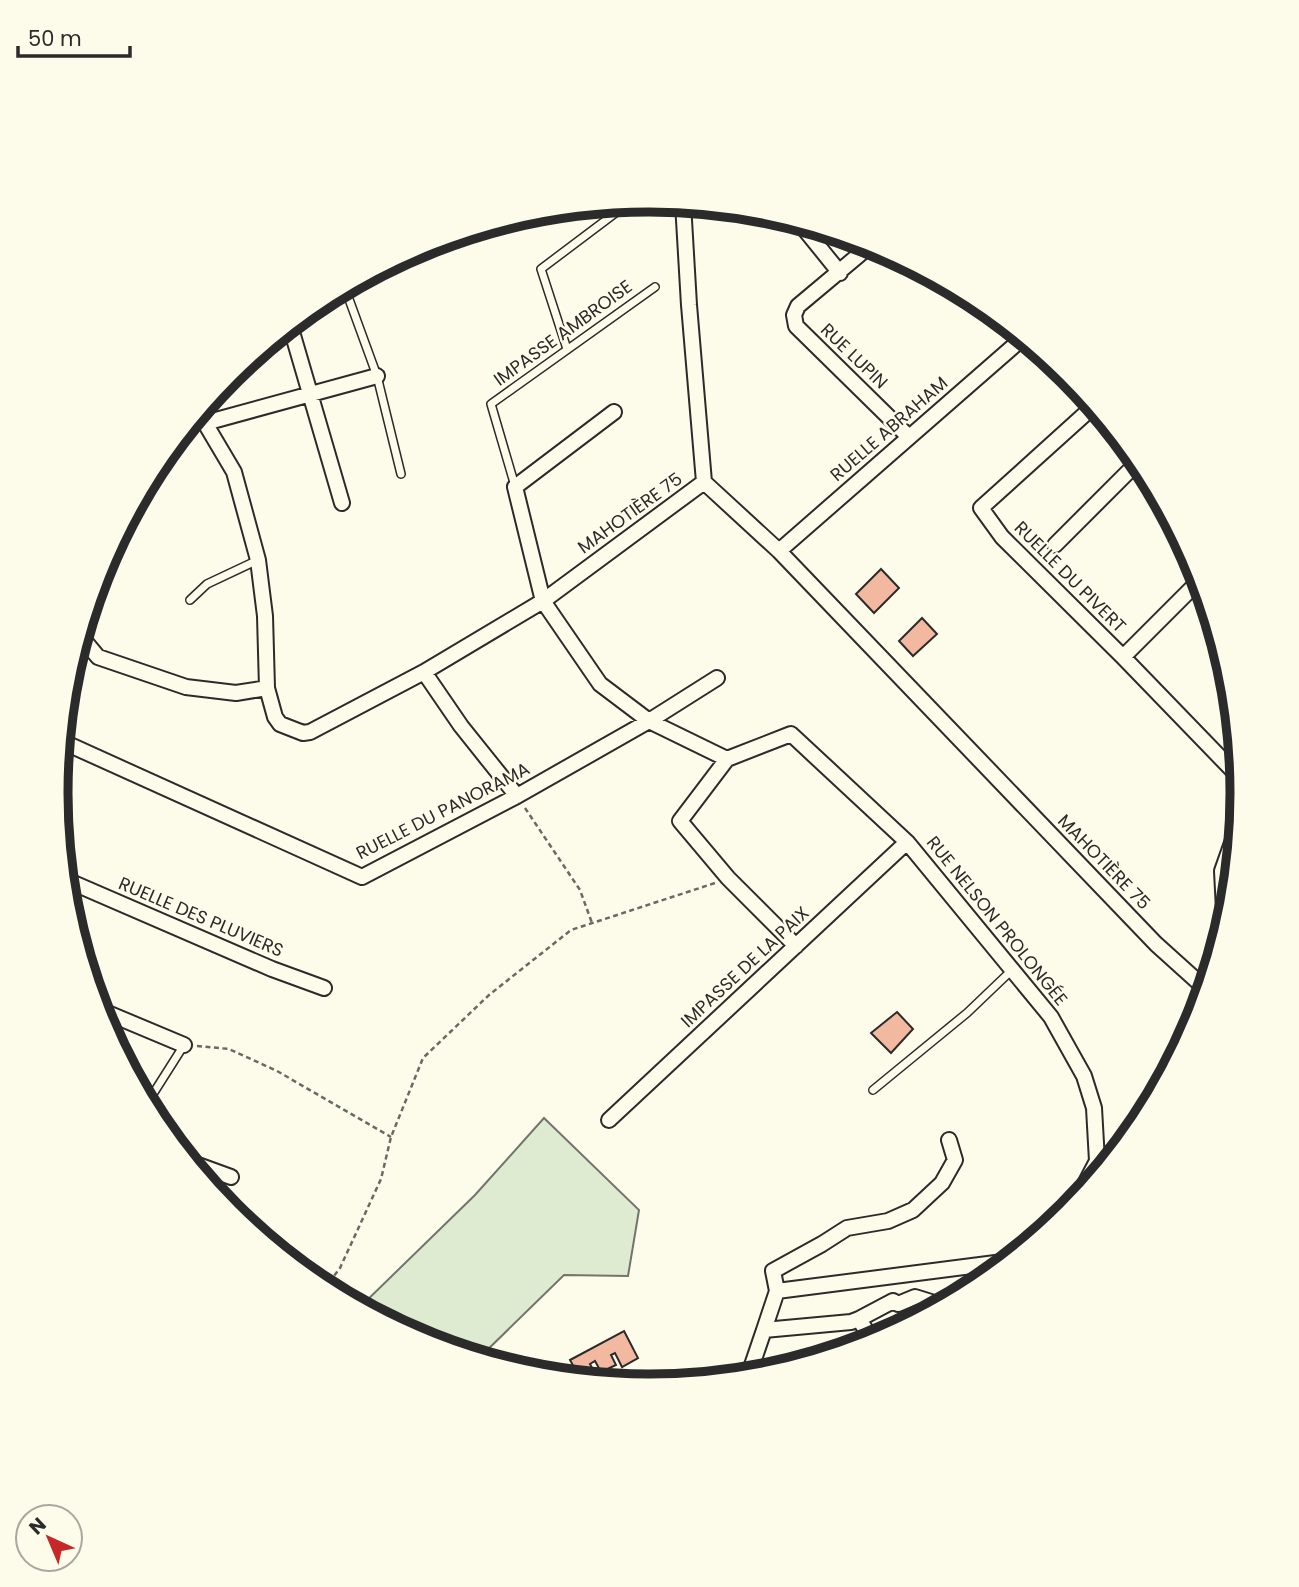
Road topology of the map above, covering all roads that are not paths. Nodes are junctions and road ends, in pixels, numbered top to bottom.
1 (616, 213) edge
2 (684, 213) edge
3 (809, 235) edge
4 (863, 253) edge
5 (840, 273) junction
6 (655, 287) dead end
7 (348, 297) edge
8 (293, 335) edge
9 (1017, 343) edge
10 (567, 349) junction
11 (377, 376) junction
12 (309, 394) junction
13 (1088, 411) edge
14 (614, 412) dead end
15 (206, 417) edge
16 (204, 421) edge
17 (909, 437) junction
18 (1131, 469) edge
19 (401, 474) dead end
20 (704, 482) junction
21 (515, 487) junction
22 (342, 503) dead end
23 (1055, 545) dead end
24 (779, 551) junction
25 (258, 560) junction
26 (1193, 587) edge
27 (190, 600) dead end
28 (543, 601) junction
29 (88, 643) edge
30 (1123, 657) junction
31 (424, 673) junction
32 (717, 678) dead end
33 (267, 688) junction
34 (649, 721) junction
35 (70, 745) edge
36 (727, 759) junction
37 (1230, 768) edge
38 (517, 796) junction
39 (906, 842) junction
40 (1227, 856) edge
41 (75, 884) edge
42 (1223, 889) edge
43 (796, 946) junction
44 (1013, 970) junction
45 (1199, 983) edge
46 (324, 988) dead end
47 (112, 1015) edge
48 (184, 1045) joint
49 (873, 1090) dead end
50 (153, 1095) edge
51 (609, 1120) dead end
52 (949, 1140) dead end
53 (204, 1167) edge
54 (1092, 1171) edge
55 (231, 1177) dead end
56 (991, 1264) edge
57 (777, 1291) junction
58 (931, 1302) edge
59 (859, 1319) junction
60 (764, 1330) junction
61 (868, 1332) edge
62 (752, 1366) edge

1 - 10 lane
2 - 20 street
3 - 5 street
4 - 5 street, RUE LUPIN
5 - 17 street, RUE LUPIN
6 - 10 lane, IMPASSE AMBROISE
7 - 11 lane
8 - 12 street
9 - 17 street, RUELLE ABRAHAM
10 - 21 lane, IMPASSE AMBROISE
11 - 12 street
11 - 19 lane
12 - 15 street
12 - 22 street
13 - 30 street, RUELLE DU PIVERT
14 - 21 street
16 - 25 street, MAHOTIÈRE 75
17 - 24 street, RUELLE ABRAHAM
18 - 23 street
20 - 24 street, MAHOTIÈRE 75
20 - 28 street, MAHOTIÈRE 75
21 - 28 street
24 - 45 street, MAHOTIÈRE 75
25 - 27 lane
25 - 33 street, MAHOTIÈRE 75
26 - 30 street
28 - 31 street, MAHOTIÈRE 75
28 - 34 street
29 - 33 street
30 - 37 street, RUELLE DU PIVERT
31 - 33 street, MAHOTIÈRE 75
31 - 38 street
32 - 34 street, RUELLE DU PANORAMA
34 - 36 street
34 - 38 street, RUELLE DU PANORAMA
35 - 38 street, RUELLE DU PANORAMA
36 - 39 street, RUE NELSON PROLONGÉE
36 - 43 street
39 - 43 street, IMPASSE DE LA PAIX
39 - 44 street, RUE NELSON PROLONGÉE
40 - 42 street
41 - 46 street, RUELLE DES PLUVIERS
43 - 51 street, IMPASSE DE LA PAIX
44 - 49 lane
44 - 54 street, RUE NELSON PROLONGÉE
47 - 48 street
48 - 50 lane
52 - 57 street
53 - 55 street
56 - 57 street
57 - 60 street
58 - 59 street
59 - 60 street
59 - 61 street
60 - 62 street

